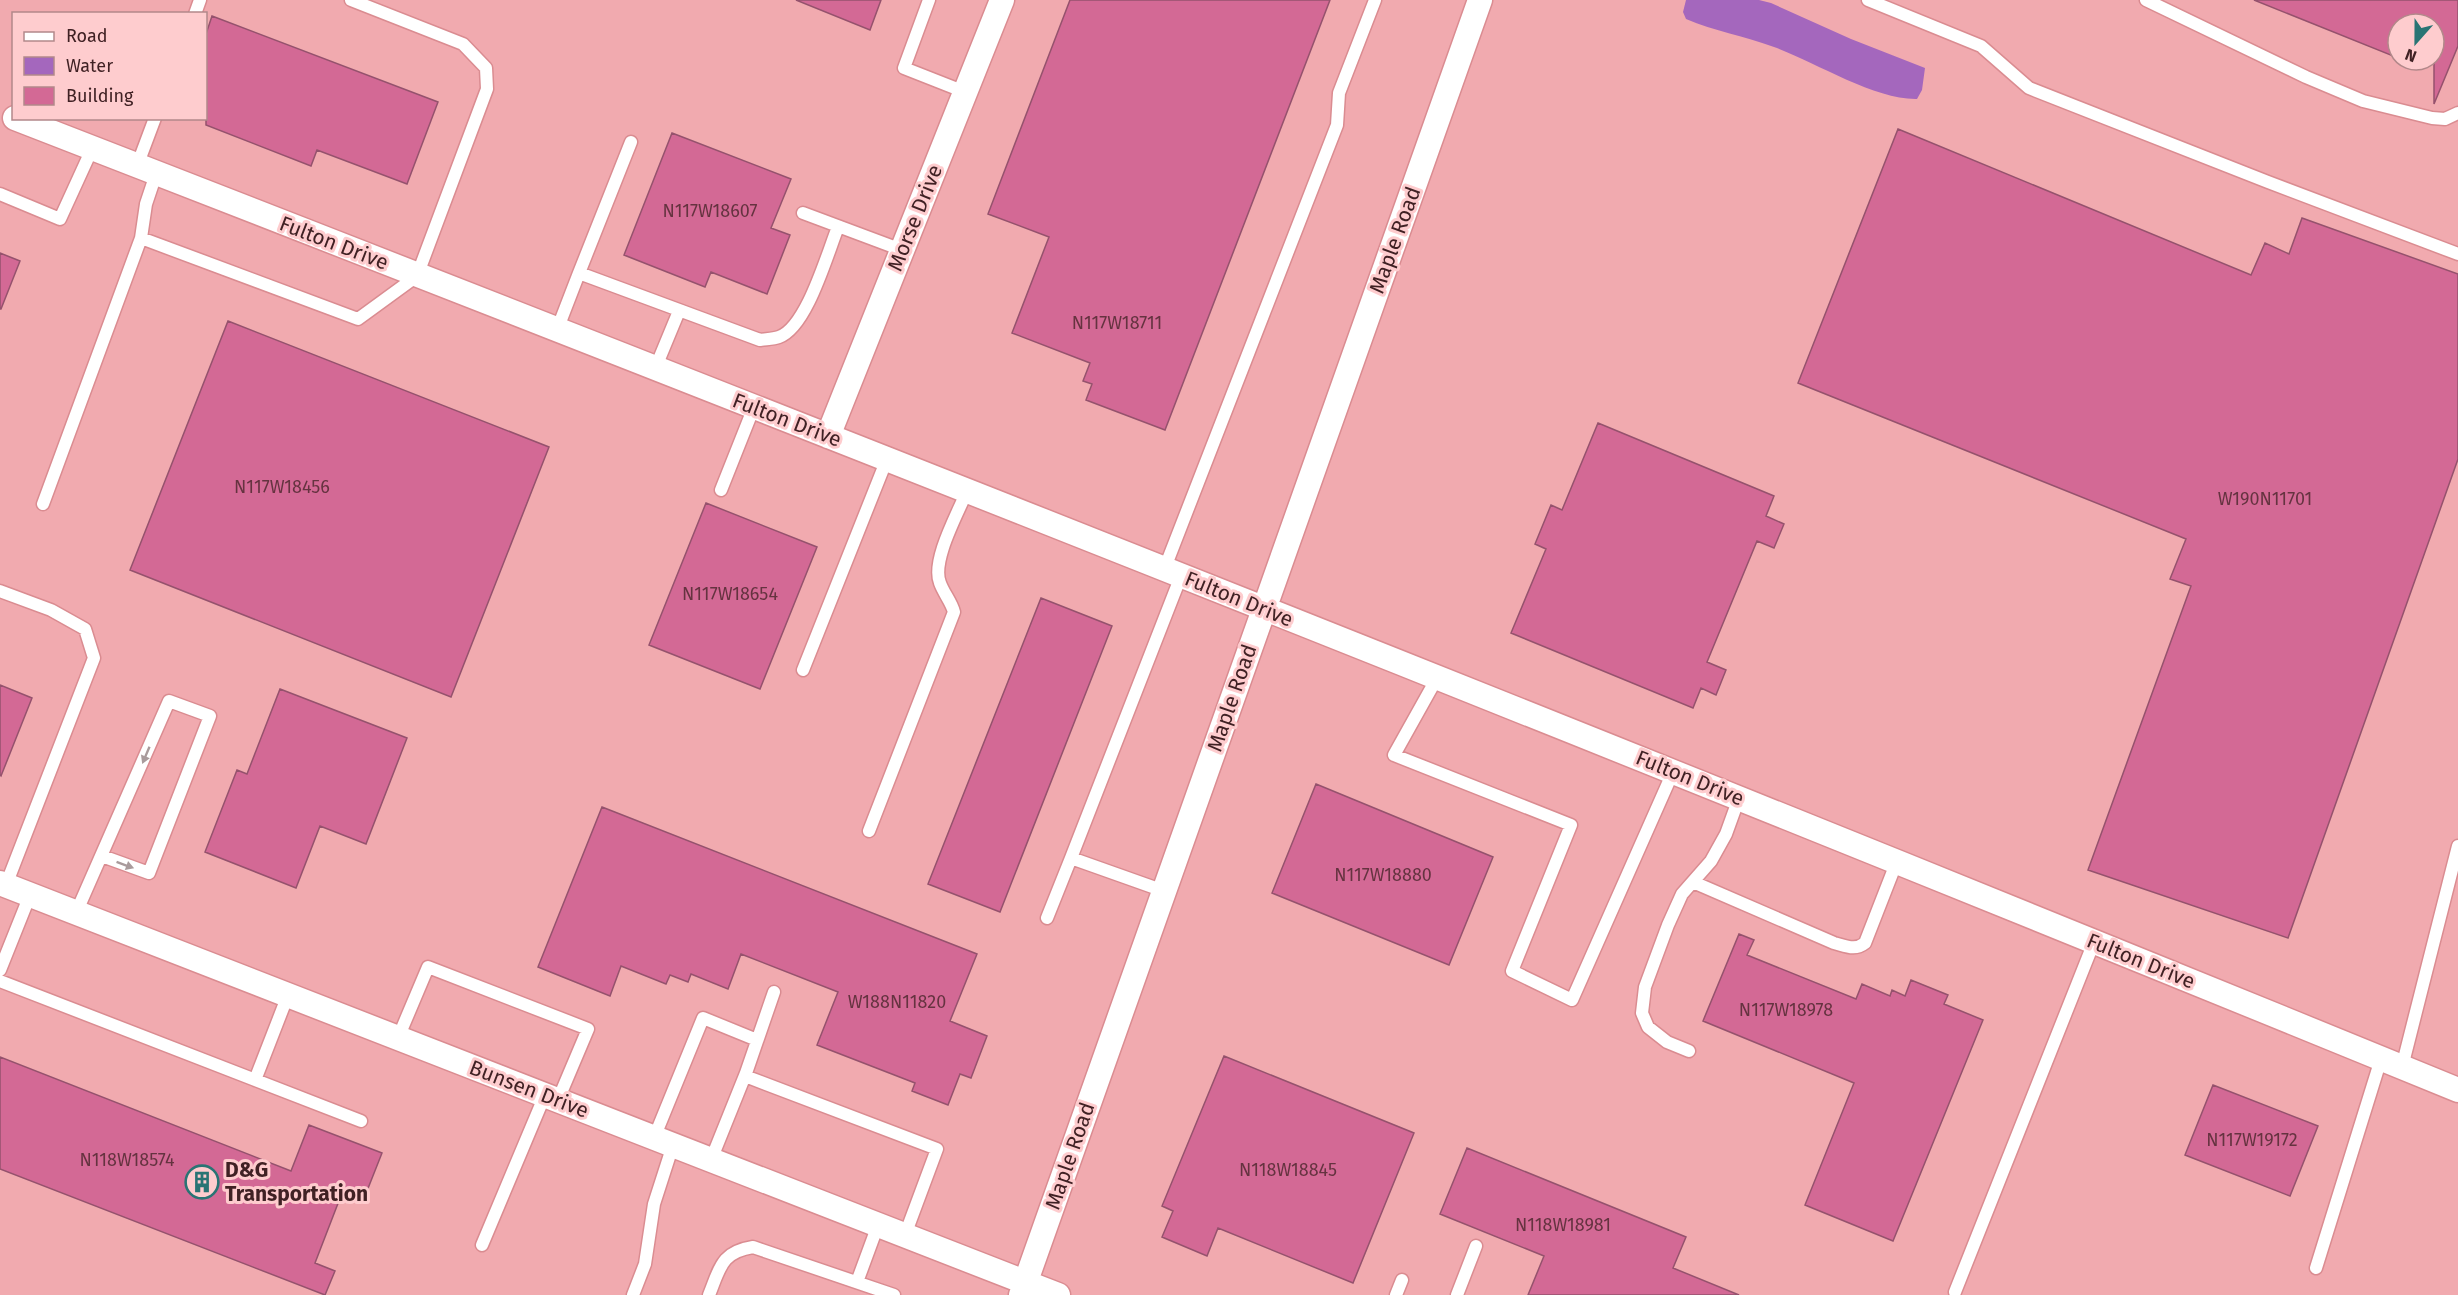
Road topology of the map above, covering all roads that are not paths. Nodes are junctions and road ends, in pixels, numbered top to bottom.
1 (351, 0) edge
2 (929, 0) edge
3 (1002, 0) edge
4 (1375, 0) edge
5 (1480, 0) edge
6 (1868, 0) edge
7 (2146, 0) edge
8 (965, 92) junction
9 (2458, 112) edge
10 (19, 120) edge
11 (155, 120) edge
12 (631, 142) dead end
13 (92, 148) junction
14 (146, 170) junction
15 (0, 194) edge
16 (802, 213) dead end
17 (838, 227) junction
18 (141, 238) junction
19 (903, 250) junction
20 (2458, 254) edge
21 (579, 273) junction
22 (417, 276) junction
23 (679, 311) junction
24 (557, 330) junction
25 (655, 369) junction
26 (754, 407) junction
27 (828, 436) junction
28 (887, 459) junction
29 (721, 490) dead end
30 (967, 491) junction
31 (43, 504) dead end
32 (1173, 573) junction
33 (0, 591) edge
34 (1263, 609) junction
35 (803, 670) dead end
36 (1437, 678) junction
37 (1674, 772) junction
38 (1739, 798) junction
39 (869, 831) dead end
40 (2458, 846) edge
41 (102, 856) junction
42 (1071, 858) junction
43 (1898, 861) junction
44 (1693, 882) junction
45 (3, 884) edge
46 (1164, 891) junction
47 (30, 895) junction
48 (76, 913) junction
49 (1047, 918) dead end
50 (2094, 942) junction
51 (0, 970) edge
52 (0, 981) edge
53 (774, 992) dead end
54 (288, 995) junction
55 (398, 1038) junction
56 (757, 1040) junction
57 (1689, 1051) dead end
58 (2392, 1063) junction
59 (746, 1072) junction
60 (255, 1080) junction
61 (2458, 1090) edge
62 (551, 1097) junction
63 (361, 1121) dead end
64 (663, 1141) junction
65 (711, 1160) junction
66 (878, 1225) junction
67 (905, 1235) junction
68 (482, 1245) dead end
69 (1476, 1246) dead end
70 (2316, 1268) dead end
71 (1402, 1280) dead end
72 (857, 1282) junction
73 (1024, 1289) edge
74 (1955, 1292) dead end
75 (633, 1295) edge
76 (709, 1295) edge
77 (894, 1295) edge
78 (1058, 1295) edge
79 (1396, 1295) edge
80 (1457, 1295) edge

1 - 22 lane
2 - 8 lane
3 - 8 street, Morse Drive
4 - 32 lane
5 - 34 street, Maple Road
6 - 20 lane
7 - 9 lane
8 - 19 street, Morse Drive
10 - 13 street, Fulton Drive
11 - 14 lane
12 - 21 lane
13 - 14 street, Fulton Drive
13 - 15 lane
14 - 18 lane
14 - 22 street, Fulton Drive
16 - 17 lane
17 - 19 lane
17 - 23 lane
18 - 22 lane
18 - 31 lane
19 - 27 street, Morse Drive
21 - 23 lane
21 - 24 lane
22 - 24 street, Fulton Drive
23 - 25 lane
24 - 25 street, Fulton Drive
25 - 26 street, Fulton Drive
26 - 27 street, Fulton Drive
26 - 29 lane
27 - 28 street, Fulton Drive
28 - 30 street, Fulton Drive
28 - 35 lane
30 - 32 street, Fulton Drive
30 - 39 lane
32 - 34 street, Fulton Drive
32 - 42 lane
33 - 45 lane
34 - 36 street, Fulton Drive
34 - 46 street, Maple Road
36 - 37 street, Fulton Drive
36 - 37 lane
37 - 38 street, Fulton Drive
38 - 43 street, Fulton Drive
38 - 44 lane
40 - 58 lane
41 -> 41 lane
41 - 48 lane
42 - 46 lane
42 - 49 lane
43 - 44 lane
43 - 50 street, Fulton Drive
44 - 57 lane
45 - 47 street, Bunsen Drive
46 - 73 street, Maple Road
47 - 48 street, Bunsen Drive
47 - 51 lane
48 - 54 street, Bunsen Drive
50 - 58 street, Fulton Drive
50 - 74 lane
52 - 60 lane
53 - 56 lane
54 - 55 street, Bunsen Drive
54 - 60 lane
55 - 62 street, Bunsen Drive
55 - 62 lane
56 - 59 lane
56 - 64 lane
58 - 61 street, Fulton Drive
58 - 70 lane
59 - 65 lane
59 - 67 lane
60 - 63 lane
62 - 64 street, Bunsen Drive
62 - 68 lane
64 - 65 street, Bunsen Drive
64 - 75 lane
65 - 66 street, Bunsen Drive
66 - 67 street, Bunsen Drive
66 - 72 lane
67 - 73 street, Bunsen Drive
69 - 80 lane
71 - 79 lane
72 - 76 lane
72 - 77 lane
73 - 78 street, Bunsen Drive

